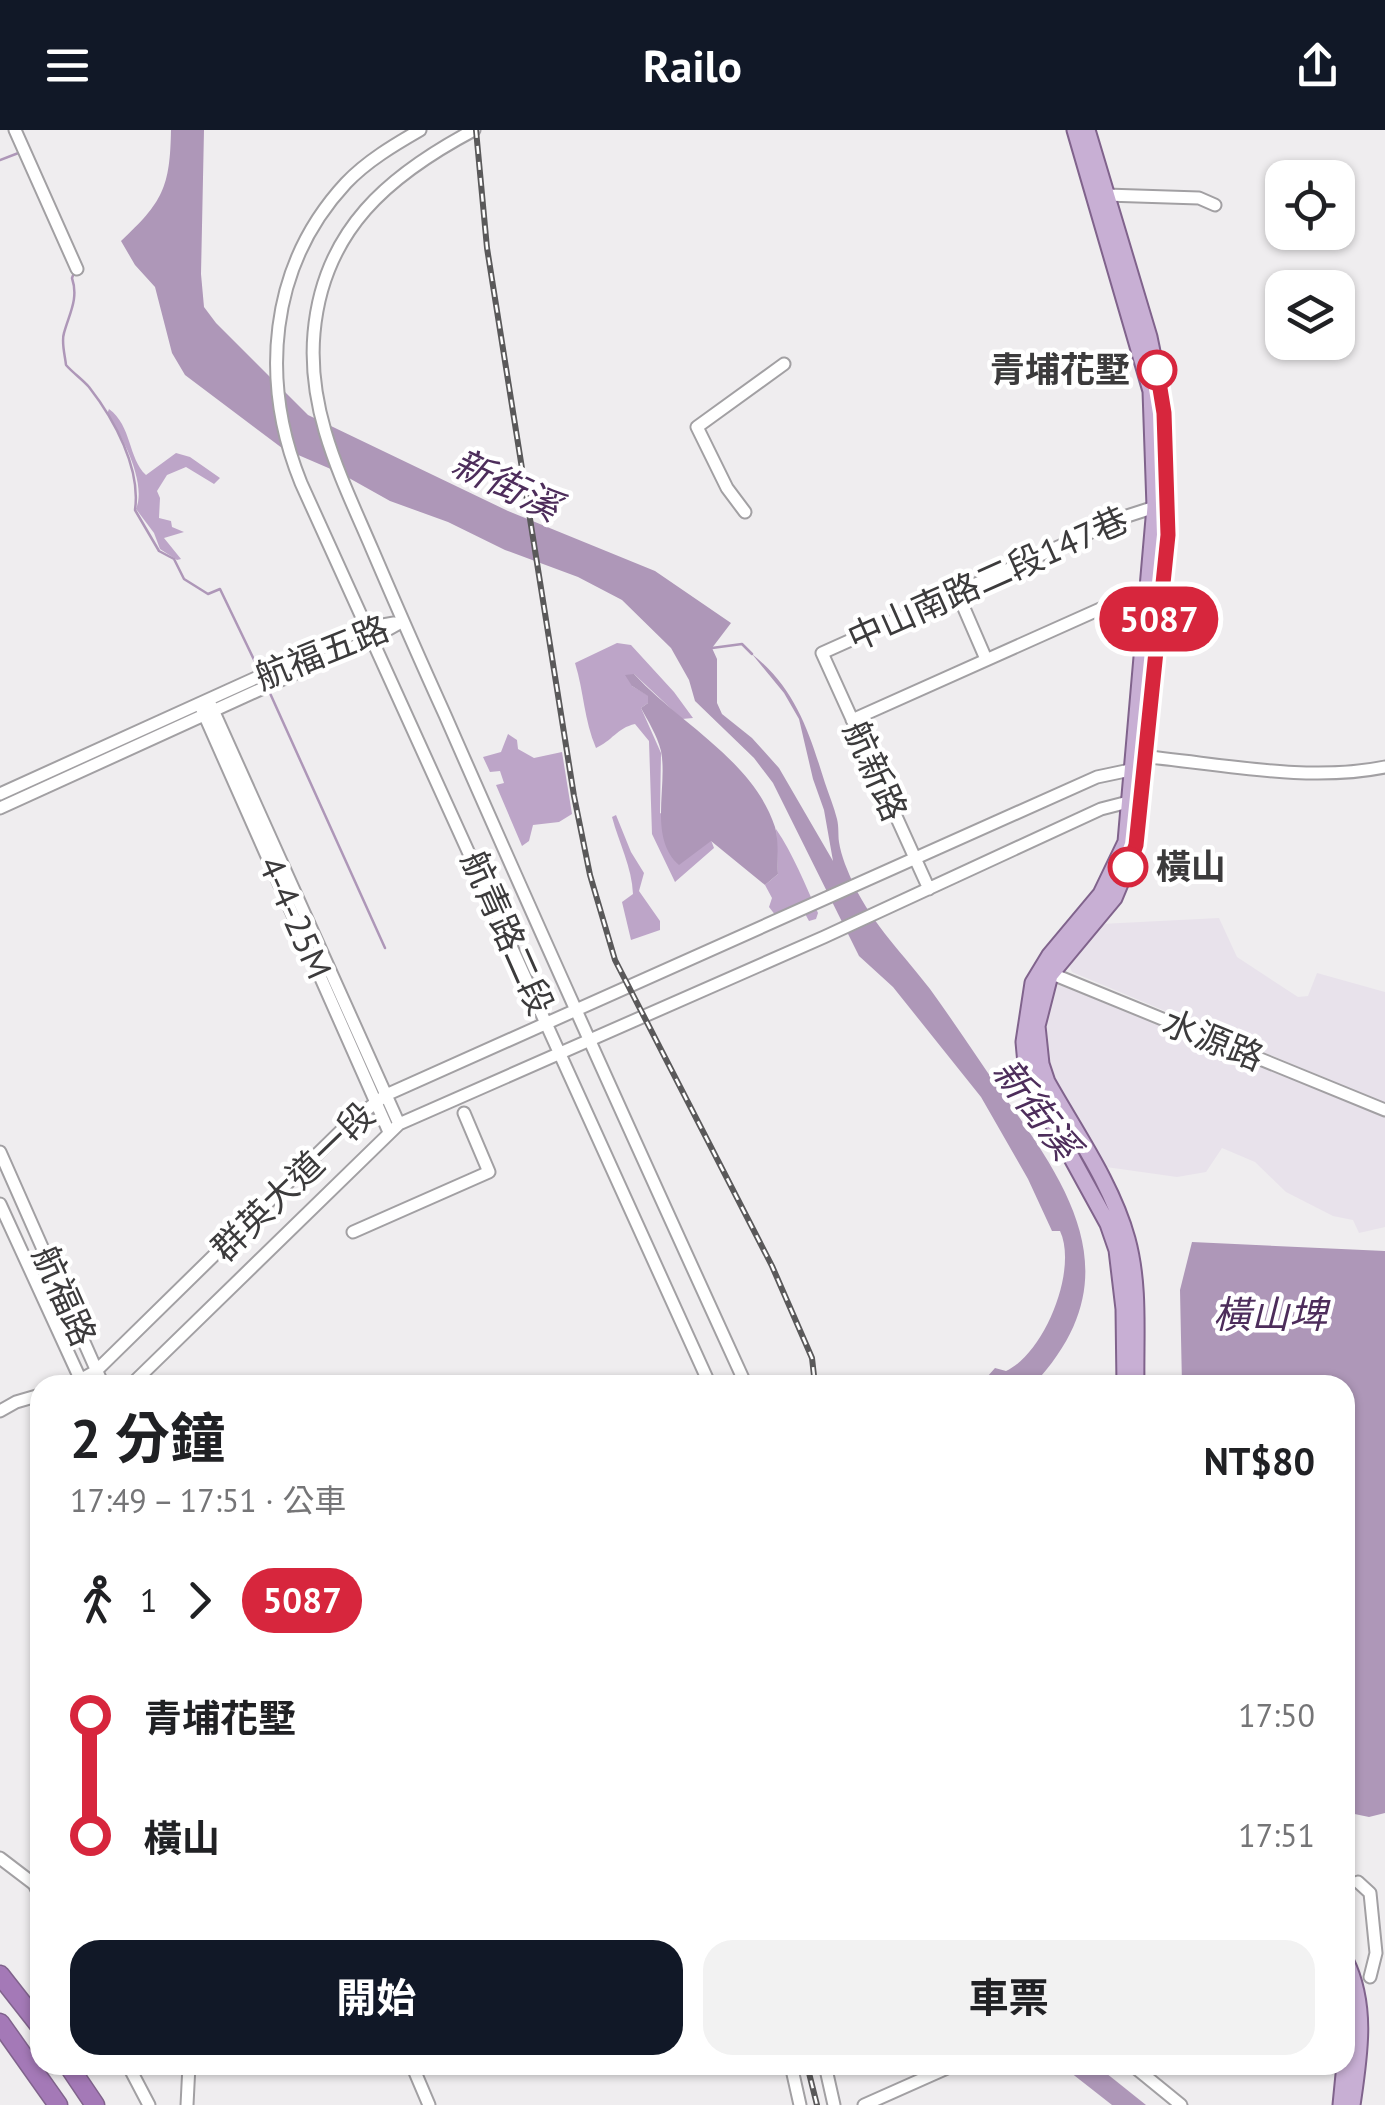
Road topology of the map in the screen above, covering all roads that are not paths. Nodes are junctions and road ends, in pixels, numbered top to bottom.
1 (15, 130) edge
2 (420, 130) edge
3 (474, 130) edge
4 (1075, 130) edge
5 (1087, 130) edge
6 (1106, 195) junction
7 (1215, 205) dead end
8 (77, 269) dead end
9 (784, 364) dead end
10 (1154, 506) junction
11 (745, 512) dead end
12 (1147, 588) junction
13 (957, 592) junction
14 (403, 621) junction
15 (370, 633) junction
16 (822, 653) joint
17 (986, 659) junction
18 (207, 708) junction
19 (852, 720) junction
20 (1139, 762) junction
21 (1385, 767) edge
22 (0, 794) edge
23 (1135, 799) junction
24 (0, 808) edge
25 (915, 858) junction
26 (930, 889) junction
27 (1046, 972) junction
28 (575, 1012) junction
29 (548, 1023) junction
30 (588, 1039) junction
31 (560, 1052) junction
32 (381, 1098) junction
33 (1385, 1110) edge
34 (464, 1113) dead end
35 (394, 1128) junction
36 (0, 1152) edge
37 (0, 1204) edge
38 (353, 1232) dead end
39 (96, 1371) junction
40 (74, 1375) edge
41 (90, 1375) edge
42 (98, 1375) edge
43 (141, 1375) edge
44 (705, 1375) edge
45 (741, 1375) edge
46 (1125, 1375) edge
47 (1136, 1375) edge
48 (30, 1398) edge
49 (0, 1411) edge
50 (0, 1858) edge
51 (30, 1881) edge
52 (1358, 1882) dead end
53 (0, 1975) edge
54 (1370, 1977) dead end
55 (1355, 1986) edge
56 (30, 2013) edge
57 (0, 2023) edge
58 (30, 2065) edge
59 (1355, 2071) edge
60 (37, 2075) edge
61 (75, 2075) edge
62 (133, 2075) edge
63 (188, 2075) edge
64 (416, 2075) edge
65 (793, 2075) edge
66 (826, 2075) edge
67 (932, 2075) edge
68 (1144, 2075) edge
69 (1344, 2075) edge
70 (1355, 2075) edge
71 (58, 2105) edge
72 (95, 2105) edge
73 (149, 2105) edge
74 (187, 2105) edge
75 (429, 2105) edge
76 (800, 2105) edge
77 (834, 2105) edge
78 (864, 2105) edge
79 (1182, 2105) edge
80 (1341, 2105) edge
81 (1352, 2105) edge

1 - 8 street
2 - 15 street, 航青路二段
3 - 14 street, 航青路二段
4 - 10 main road
5 - 6 main road
6 - 7 street
6 - 20 main road
9 - 11 street
10 - 12 main road
10 - 13 street, 中山南路二段147巷
12 - 17 street
12 - 20 main road
13 - 16 street, 中山南路二段147巷
13 - 17 street
14 - 15 street, 航福五路
14 - 28 street, 航青路二段
15 - 18 street, 航福五路
15 - 18 street, 航福五路
15 - 29 street, 航青路二段
16 - 19 street, 航新路
17 - 19 street
18 - 22 street, 航福五路
18 - 24 street, 航福五路
18 - 32 street, 4-4-25M
19 - 25 street, 航新路
20 - 21 street
20 - 23 main road
20 - 25 street
23 - 26 street
23 - 27 main road
25 - 26 street, 航新路
25 - 28 street, 群英大道一段
26 - 30 street, 群英大道一段
27 - 33 street, 水源路
27 - 46 main road
27 - 47 main road
28 - 29 street, 群英大道一段
28 - 30 street, 航青路二段
29 - 31 street, 航青路二段
29 - 32 street, 群英大道一段
30 - 31 street, 群英大道一段
30 - 45 street, 航青路二段
31 - 35 street, 群英大道一段
31 - 44 street, 航青路二段
32 - 35 street, 4-4-25M
32 - 39 street, 群英大道一段
34 - 38 street
35 - 43 street, 群英大道一段
36 - 39 street, 航福路
37 - 40 street, 航福路
39 - 41 street, 群英大道一段
39 - 42 street, 航福路
48 - 49 street
50 - 51 street
52 - 54 street
53 - 56 highway
55 - 59 main road
57 - 58 highway
60 - 71 highway
61 - 72 highway
62 - 73 street
63 - 74 street
64 - 75 street
65 - 76 street
66 - 77 street
67 - 78 street
68 - 79 street
69 - 80 main road
70 - 81 main road

